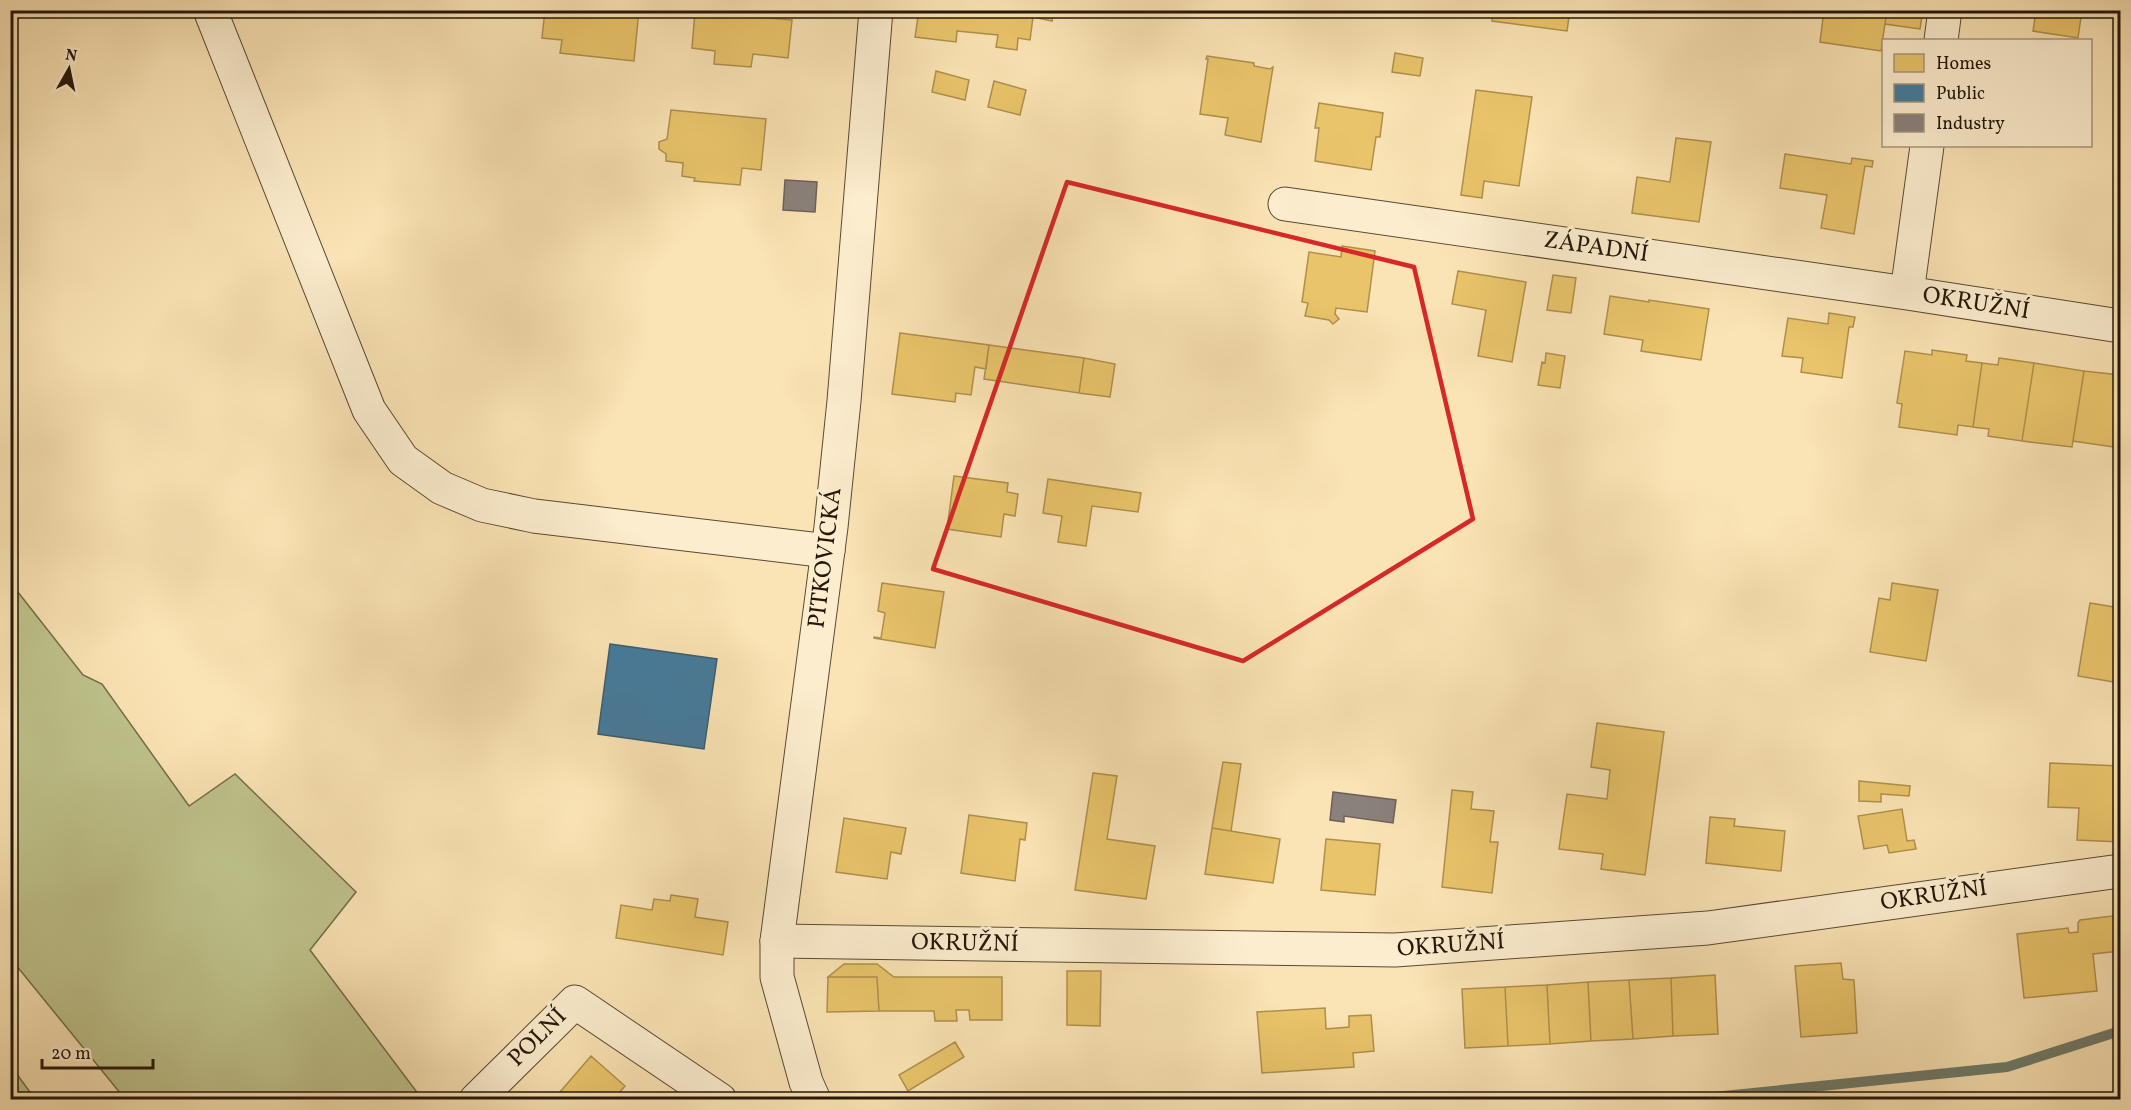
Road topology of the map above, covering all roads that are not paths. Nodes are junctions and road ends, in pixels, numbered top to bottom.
1 (210, 10) edge
2 (876, 10) edge
3 (1945, 10) edge
4 (1941, 39) edge
5 (1927, 147) edge
6 (1285, 204) dead end
7 (1907, 293) junction
8 (2121, 326) edge
9 (828, 551) junction
10 (2121, 871) edge
11 (777, 941) junction
12 (477, 1100) edge
13 (720, 1100) edge
14 (814, 1100) edge

1 - 9 street
2 - 9 street, PITKOVICKÁ
3 - 4 street
5 - 7 street, OKRUŽNÍ
6 - 7 street, ZÁPADNÍ
7 - 8 street, OKRUŽNÍ
9 - 11 street, PITKOVICKÁ
10 - 11 street, OKRUŽNÍ
11 - 14 street, PITKOVICKÁ
12 - 13 street, POLNÍ

